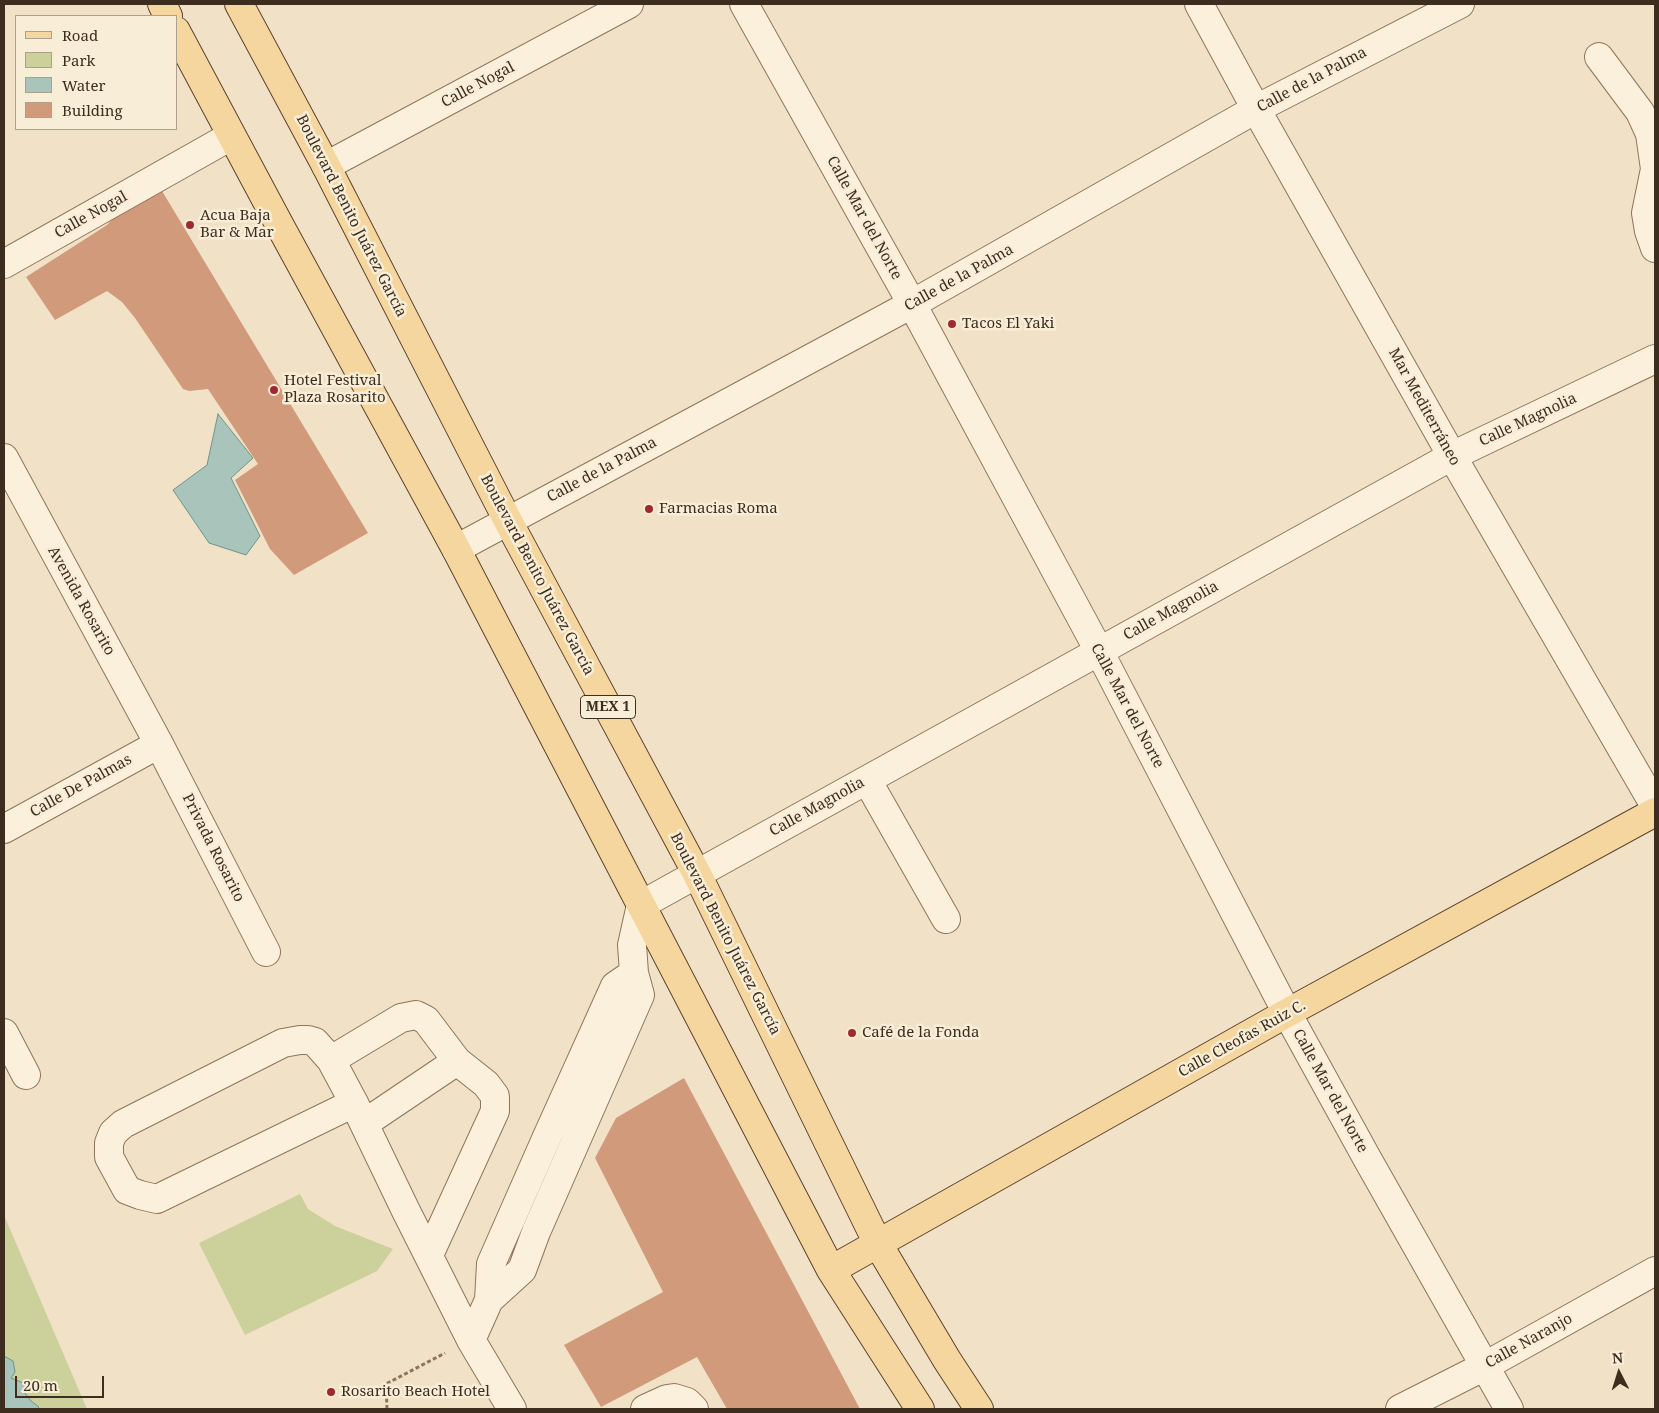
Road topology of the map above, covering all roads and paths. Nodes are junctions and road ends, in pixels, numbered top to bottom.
1 (239, 4) edge
2 (629, 4) edge
3 (744, 4) edge
4 (1199, 4) edge
5 (1460, 4) edge
6 (178, 35) edge
7 (1600, 57) dead end
8 (1256, 110) junction
9 (231, 136) junction
10 (326, 166) junction
11 (1655, 248) edge
12 (4, 264) edge
13 (912, 304) junction
14 (1655, 359) edge
15 (1452, 456) junction
16 (4, 458) edge
17 (508, 520) junction
18 (456, 549) junction
19 (1099, 651) junction
20 (159, 744) junction
21 (867, 780) junction
22 (1655, 806) edge
23 (1655, 812) edge
24 (4, 829) edge
25 (697, 874) junction
26 (641, 905) junction
27 (946, 919) dead end
28 (266, 952) dead end
29 (1287, 1013) junction
30 (4, 1033) edge
31 (331, 1060) junction
32 (457, 1061) junction
33 (26, 1075) dead end
34 (360, 1113) junction
35 (878, 1244) junction
36 (429, 1255) junction
37 (830, 1270) junction
38 (1655, 1271) edge
39 (471, 1340) junction
40 (1485, 1366) junction
41 (387, 1409) edge
42 (512, 1409) edge
43 (645, 1409) edge
44 (694, 1409) edge
45 (920, 1409) edge
46 (979, 1409) edge
47 (1400, 1409) edge
48 (1509, 1409) edge

1 - 10 main road, Boulevard Benito Juárez García / MEX 1
2 - 10 street, Calle Nogal
3 - 13 street, Calle Mar del Norte
4 - 8 street, Mar Mediterráneo
5 - 8 street, Calle de la Palma
6 - 9 main road
7 - 11 street
8 - 13 street, Calle de la Palma
8 - 15 street, Mar Mediterráneo
9 - 12 street, Calle Nogal
9 - 18 main road
10 - 17 main road, Boulevard Benito Juárez García / MEX 1
13 - 17 street, Calle de la Palma
13 - 19 street, Calle Mar del Norte
14 - 15 street, Calle Magnolia
15 - 19 street, Calle Magnolia
15 - 22 street, Mar Mediterráneo
16 - 20 street, Avenida Rosarito
17 - 18 street, Calle de la Palma
17 - 25 main road, Boulevard Benito Juárez García / MEX 1
18 - 26 main road
19 - 21 street, Calle Magnolia
19 - 29 street, Calle Mar del Norte
20 - 24 street, Calle De Palmas
20 - 28 street, Privada Rosarito
21 - 25 street, Calle Magnolia
21 - 27 street
23 - 29 main road, Calle Cleofas Ruiz C.
25 - 26 street, Calle Magnolia
25 - 35 main road, Boulevard Benito Juárez García / MEX 1
26 - 37 main road
26 - 39 street
29 - 35 main road, Calle Cleofas Ruiz C.
29 - 40 street, Calle Mar del Norte
30 - 33 street
31 - 32 street
31 - 34 street
31 - 34 street
32 - 34 street
32 - 36 street
34 - 36 street
35 - 37 main road, Calle Cleofas Ruiz C.
35 - 46 main road, Boulevard Benito Juárez García / MEX 1
36 - 39 street
37 - 45 main road
38 - 40 street, Calle Naranjo
39 - 41 path
39 - 42 street
40 - 47 street, Calle Naranjo
40 - 48 street, Calle Mar del Norte
43 - 44 street

